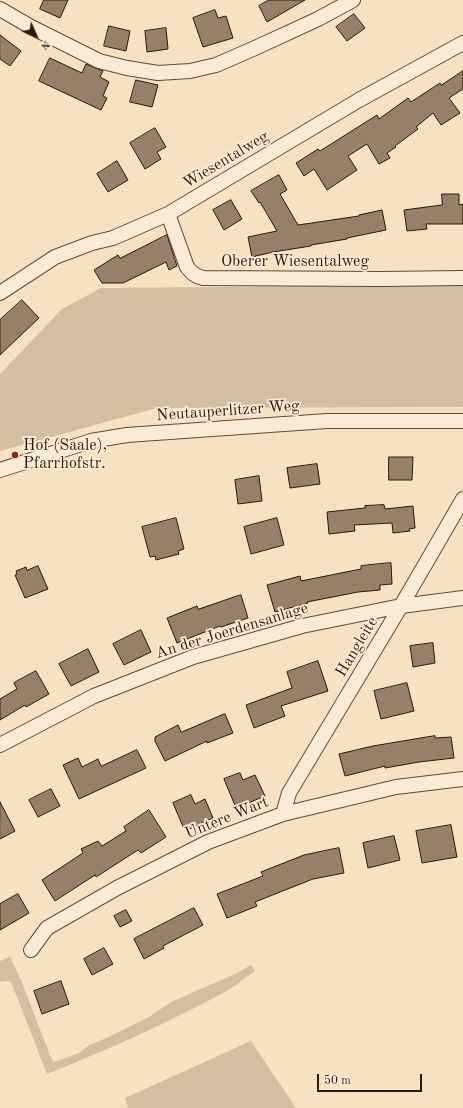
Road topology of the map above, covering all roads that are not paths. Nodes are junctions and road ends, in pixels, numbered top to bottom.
1 (354, 0) edge
2 (0, 9) edge
3 (463, 43) edge
4 (168, 214) junction
5 (463, 278) edge
6 (0, 293) edge
7 (463, 421) edge
8 (0, 470) edge
9 (463, 499) edge
10 (463, 598) edge
11 (401, 606) junction
12 (0, 745) edge
13 (463, 779) edge
14 (282, 814) junction
15 (32, 950) dead end

1 - 2 street
3 - 4 street, Wiesentalweg
4 - 5 street, Oberer Wiesentalweg
4 - 6 street, Wiesentalweg
7 - 8 street, Neutauperlitzer Weg
9 - 11 street, Hangleite
10 - 11 street, An der Joerdensanlage
11 - 12 street, An der Joerdensanlage
11 - 14 street, Hangleite
13 - 14 street, Untere Wart
14 - 15 street, Untere Wart

